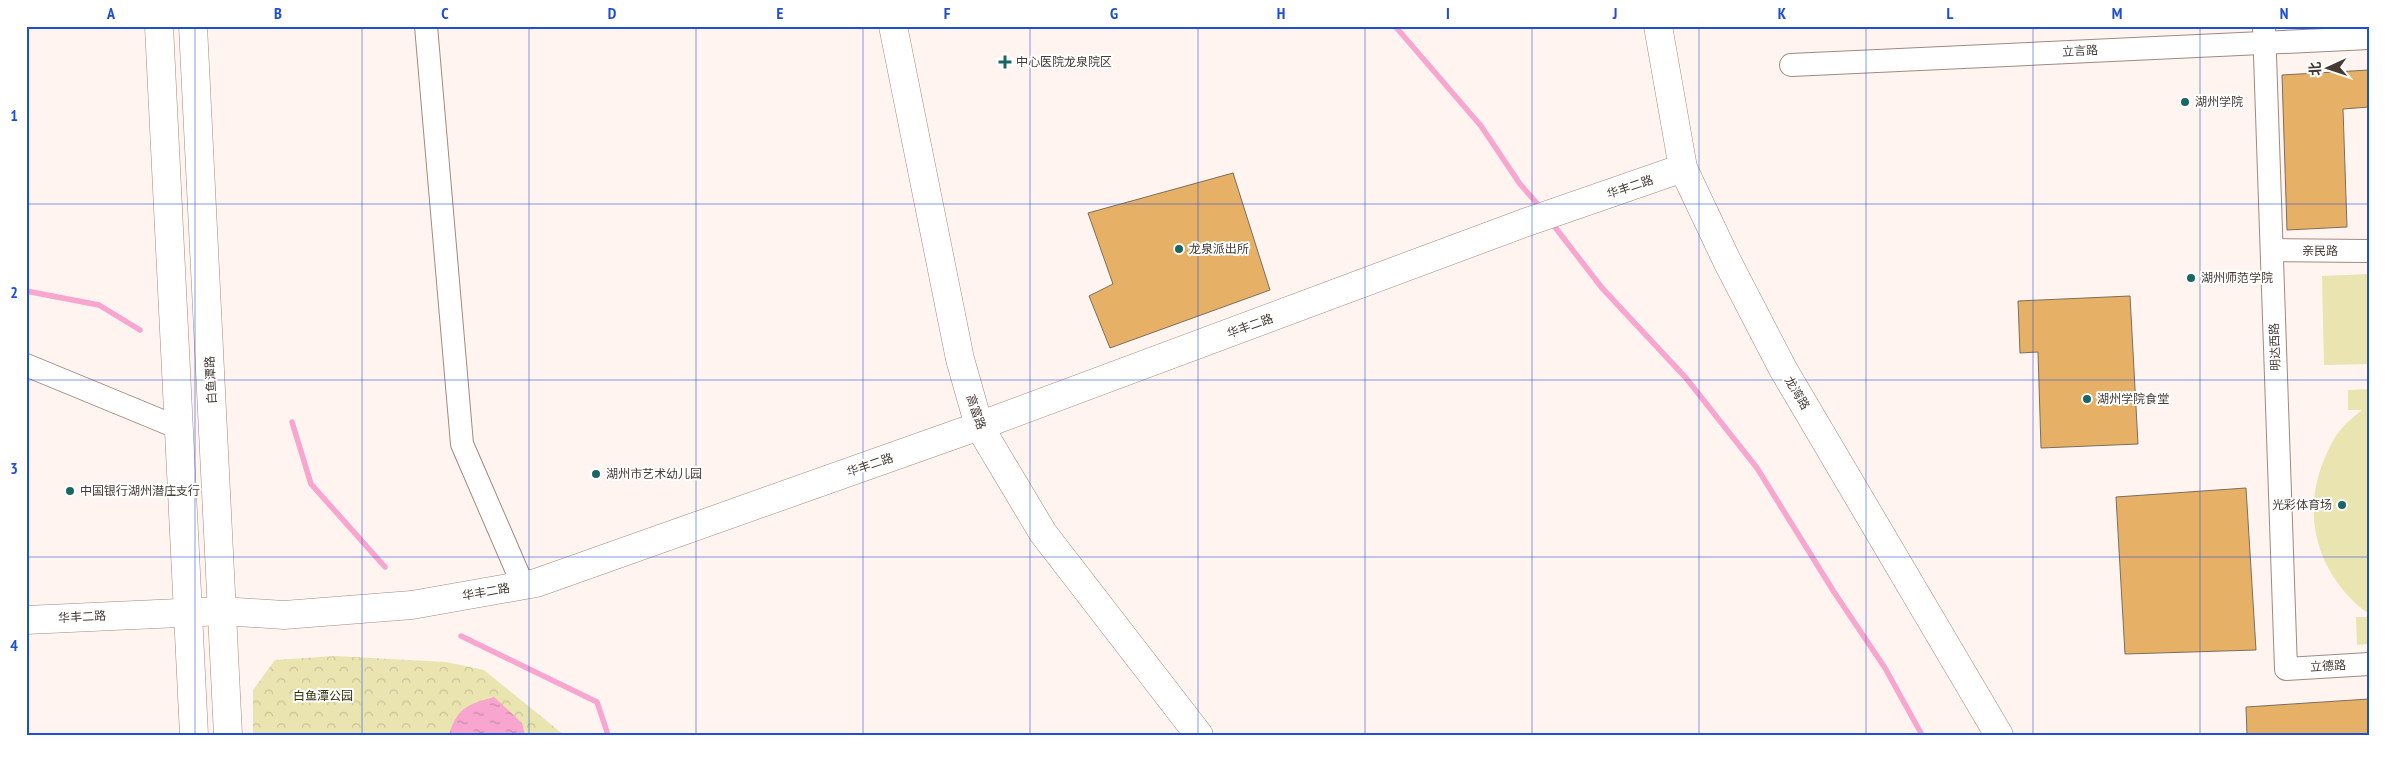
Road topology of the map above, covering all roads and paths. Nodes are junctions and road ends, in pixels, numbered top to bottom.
1 (159, 26) edge
2 (193, 26) edge
3 (426, 26) edge
4 (893, 26) edge
5 (1658, 26) edge
6 (2264, 34) edge
7 (2369, 38) edge
8 (1791, 65) dead end
9 (1683, 168) junction
10 (2272, 250) junction
11 (2369, 251) edge
12 (26, 365) edge
13 (979, 426) junction
14 (179, 428) junction
15 (523, 585) junction
16 (223, 611) junction
17 (189, 612) junction
18 (26, 620) edge
19 (2369, 664) edge
20 (2286, 669) joint
21 (194, 735) edge
22 (228, 735) edge
23 (1199, 735) edge
24 (1999, 735) edge

1 - 14 street
2 - 16 street, 白鱼潭路
3 - 15 street
4 - 13 street, 高富路
5 - 9 street, 龙湾路
6 - 7 street, 立言路
6 - 8 street, 立言路
6 - 10 street, 明达西路
9 - 13 street, 华丰二路
9 - 24 street, 龙湾路
10 - 11 street, 亲民路
10 - 20 street, 明达西路
12 - 14 street
13 - 15 street, 华丰二路
13 - 23 street, 高富路
14 - 17 street
15 - 16 street, 华丰二路
16 - 17 street, 华丰二路
16 - 22 street, 白鱼潭路
17 - 18 street, 华丰二路
17 - 21 street
19 - 20 street, 立德路

